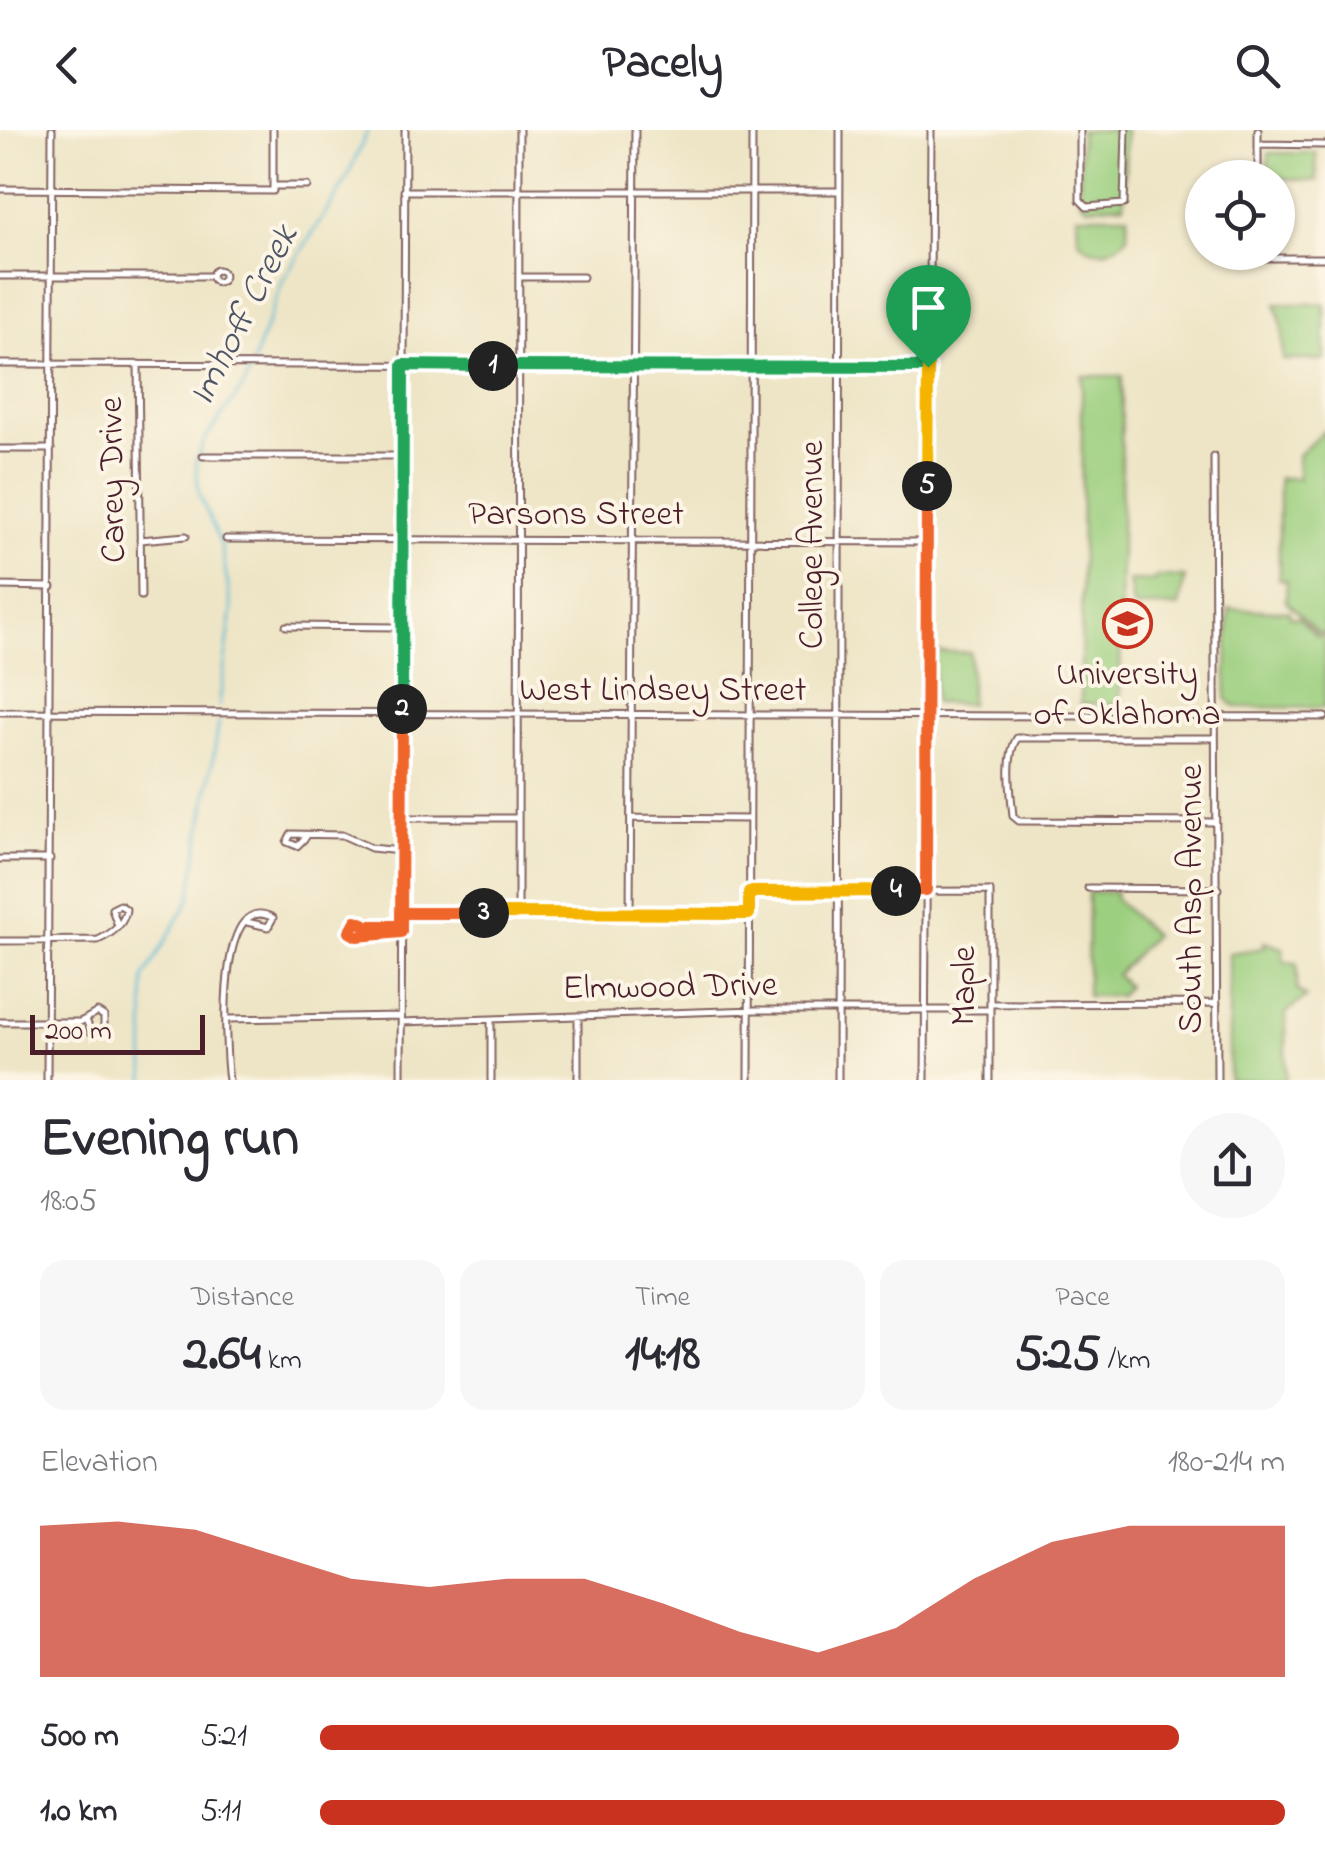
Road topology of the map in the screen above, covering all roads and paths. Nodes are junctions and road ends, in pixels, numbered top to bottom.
1 (52, 130) edge
2 (273, 130) edge
3 (405, 130) edge
4 (519, 130) edge
5 (635, 130) edge
6 (752, 130) edge
7 (840, 130) edge
8 (931, 130) edge
9 (1080, 130) edge
10 (1126, 130) edge
11 (1258, 130) edge
12 (1258, 144) junction
13 (1325, 145) edge
14 (1258, 160) edge
15 (307, 186) dead end
16 (0, 189) edge
17 (273, 189) junction
18 (51, 190) junction
19 (404, 190) junction
20 (519, 191) junction
21 (635, 191) junction
22 (840, 191) junction
23 (752, 192) junction
24 (1295, 256) edge
25 (1325, 258) edge
26 (0, 276) edge
27 (51, 276) junction
28 (212, 276) dead end
29 (518, 277) junction
30 (583, 277) dead end
31 (0, 364) edge
32 (52, 364) junction
33 (138, 364) junction
34 (403, 365) junction
35 (518, 366) junction
36 (634, 366) junction
37 (752, 366) junction
38 (840, 367) junction
39 (928, 367) junction
40 (0, 449) edge
41 (52, 449) junction
42 (202, 456) dead end
43 (403, 456) junction
44 (1214, 457) dead end
45 (186, 536) dead end
46 (140, 540) junction
47 (226, 540) dead end
48 (402, 540) junction
49 (518, 540) junction
50 (633, 541) junction
51 (750, 541) junction
52 (838, 541) junction
53 (927, 542) junction
54 (0, 586) edge
55 (52, 587) junction
56 (140, 596) dead end
57 (286, 626) dead end
58 (402, 628) junction
59 (0, 712) edge
60 (51, 712) junction
61 (402, 715) junction
62 (926, 715) junction
63 (518, 716) junction
64 (632, 716) junction
65 (750, 717) junction
66 (838, 717) junction
67 (1215, 717) junction
68 (1325, 717) edge
69 (1215, 738) junction
70 (402, 818) junction
71 (518, 818) junction
72 (631, 818) junction
73 (750, 820) junction
74 (1216, 822) junction
75 (306, 837) dead end
76 (401, 851) junction
77 (0, 859) edge
78 (50, 859) junction
79 (1088, 888) dead end
80 (1218, 889) junction
81 (926, 890) junction
82 (837, 891) junction
83 (749, 892) junction
84 (401, 913) junction
85 (518, 913) junction
86 (630, 914) junction
87 (749, 914) junction
88 (247, 922) dead end
89 (118, 926) dead end
90 (401, 929) junction
91 (49, 941) junction
92 (0, 942) edge
93 (1217, 1004) junction
94 (990, 1007) junction
95 (838, 1009) junction
96 (926, 1010) junction
97 (749, 1012) junction
98 (578, 1016) junction
99 (401, 1019) junction
100 (491, 1019) junction
101 (228, 1020) junction
102 (0, 1022) edge
103 (48, 1022) junction
104 (87, 1022) junction
105 (46, 1080) edge
106 (229, 1080) edge
107 (401, 1080) edge
108 (491, 1080) edge
109 (578, 1080) edge
110 (749, 1080) edge
111 (838, 1080) edge
112 (926, 1080) edge
113 (990, 1080) edge
114 (1217, 1080) edge

1 - 18 street
2 - 17 street
3 - 19 street
4 - 20 street
5 - 21 street
6 - 23 street
7 - 22 street, College Avenue
8 - 39 street
9 - 10 street
11 - 12 street
12 - 13 street
12 - 14 street
15 - 17 street
16 - 18 street
17 - 18 street
18 - 27 street
19 - 20 street
19 - 34 street
20 - 21 street
20 - 29 street
21 - 23 street
21 - 36 street
22 - 23 street
22 - 38 street, College Avenue
23 - 37 street
24 - 25 street
26 - 27 street
27 - 28 street
27 - 32 street
29 - 30 street
29 - 35 street
31 - 32 street
32 - 33 street
32 - 41 street
33 - 34 street
33 - 46 street, Carey Drive
34 - 35 street
34 - 43 street
35 - 36 street
35 - 49 street
36 - 37 street
36 - 50 street
37 - 38 street
37 - 51 street
38 - 39 street
38 - 52 street, College Avenue
39 - 53 street
40 - 41 street
41 - 55 street
42 - 43 street
43 - 48 street
44 - 67 street, South Asp Avenue
45 - 46 street
46 - 56 street, Carey Drive
47 - 48 street, Parsons Street
48 - 49 street, Parsons Street
48 - 58 street
49 - 50 street, Parsons Street
49 - 63 street
50 - 51 street, Parsons Street
50 - 64 street
51 - 52 street, Parsons Street
51 - 65 street
52 - 53 street, Parsons Street
52 - 66 street, College Avenue
53 - 62 street
54 - 55 street
55 - 60 street
57 - 58 street
58 - 61 street
59 - 60 street, West Lindsey Street
60 - 61 street, West Lindsey Street
60 - 78 street
61 - 63 street, West Lindsey Street
61 - 70 street
62 - 66 street, West Lindsey Street
62 - 67 street, West Lindsey Street
62 - 81 street
63 - 64 street, West Lindsey Street
63 - 71 street
64 - 65 street, West Lindsey Street
64 - 72 street
65 - 66 street, West Lindsey Street
65 - 73 street
66 - 82 street, College Avenue
67 - 68 street, West Lindsey Street
67 - 69 street, South Asp Avenue
69 - 74 street, South Asp Avenue
69 - 74 street
70 - 71 street
70 - 76 street
71 - 85 street
72 - 73 street
72 - 86 street
73 - 83 street
74 - 80 street, South Asp Avenue
75 - 76 street
76 - 84 street
77 - 78 street
78 - 91 street
79 - 80 street
80 - 93 street, South Asp Avenue
81 - 82 street
81 - 94 street, Maple
81 - 96 street
82 - 83 street
82 - 95 street, College Avenue
83 - 87 street
84 - 85 street
84 - 90 street
85 - 86 street
86 - 87 street
87 - 97 street
88 - 101 street
89 - 91 street
90 - 90 street
90 - 99 street
91 - 92 street
91 - 103 street
93 - 94 street, Elmwood Drive
93 - 114 street, South Asp Avenue
94 - 96 street, Elmwood Drive
94 - 113 street, Maple
95 - 96 street, Elmwood Drive
95 - 97 street, Elmwood Drive
95 - 111 street, College Avenue
96 - 112 street
97 - 98 street, Elmwood Drive
97 - 110 street
98 - 100 street, Elmwood Drive
98 - 109 street
99 - 100 street, Elmwood Drive
99 - 101 street, Elmwood Drive
99 - 107 street
100 - 108 street
101 - 106 street
102 - 103 street
103 - 104 street
103 - 105 street
104 - 104 street

